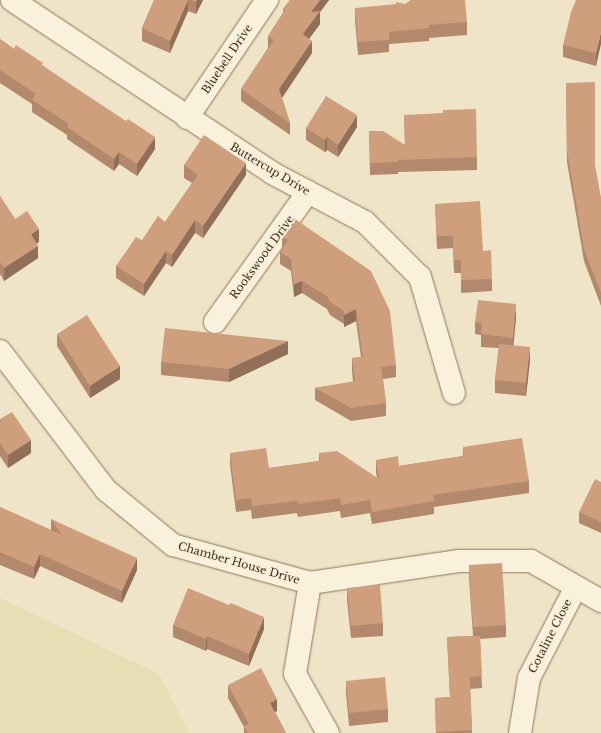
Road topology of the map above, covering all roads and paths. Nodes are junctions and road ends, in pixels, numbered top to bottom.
1 (12, 0) edge
2 (267, 0) edge
3 (187, 118) junction
4 (308, 192) junction
5 (215, 322) dead end
6 (4, 367) edge
7 (454, 393) dead end
8 (310, 583) junction
9 (576, 587) junction
10 (601, 601) edge
11 (328, 733) edge
12 (520, 733) edge

1 - 3 street, Buttercup Drive
2 - 3 street, Bluebell Drive
3 - 4 street, Buttercup Drive
4 - 5 street, Rookswood Drive
4 - 7 street, Buttercup Drive
6 - 8 street, Chamber House Drive
8 - 9 street, Chamber House Drive
8 - 11 street
9 - 10 street, Chamber House Drive
9 - 12 street, Cotaline Close

